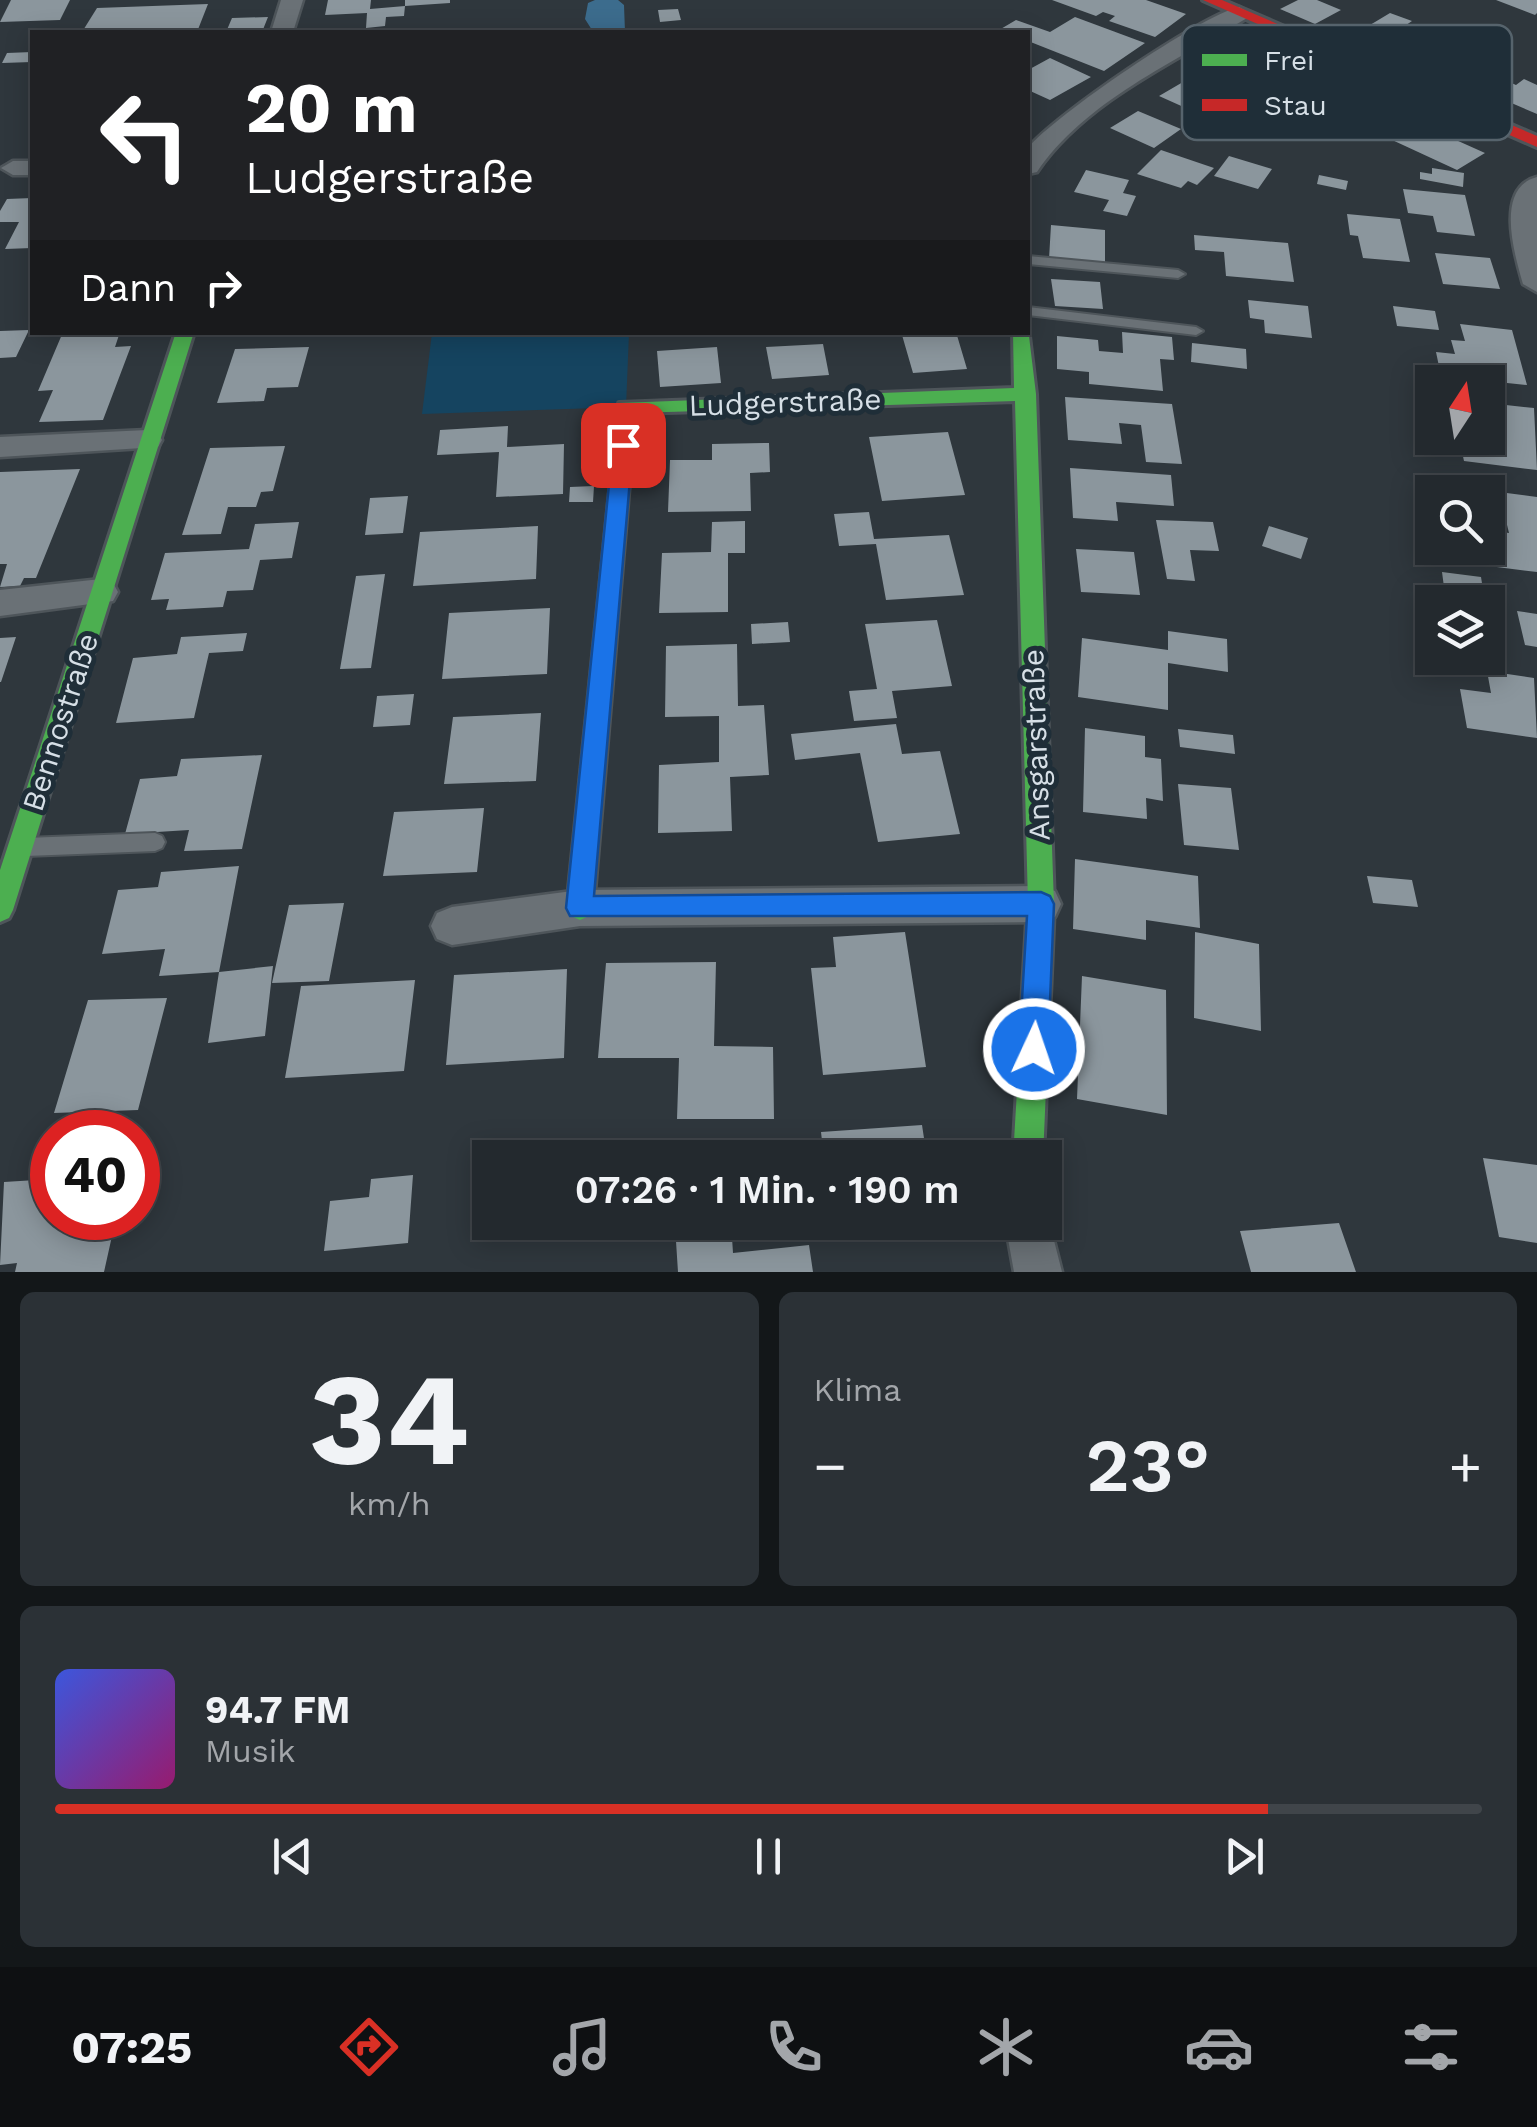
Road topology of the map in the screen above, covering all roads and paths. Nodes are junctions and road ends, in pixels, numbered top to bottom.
1 (292, 0) edge
2 (1210, 0) edge
3 (1239, 12) junction
4 (1219, 25) edge
5 (1269, 25) edge
6 (283, 30) edge
7 (1182, 49) edge
8 (1512, 131) edge
9 (1038, 140) edge
10 (1537, 142) edge
11 (1537, 185) edge
12 (1030, 260) edge
13 (1178, 274) dead end
14 (1537, 284) edge
15 (1030, 311) edge
16 (1196, 331) dead end
17 (183, 335) edge
18 (1022, 335) edge
19 (1026, 394) junction
20 (147, 440) junction
21 (0, 446) edge
22 (101, 592) junction
23 (0, 603) edge
24 (155, 842) dead end
25 (20, 847) junction
26 (1041, 904) junction
27 (580, 908) junction
28 (0, 910) edge
29 (452, 926) dead end
30 (1029, 1140) edge
31 (1032, 1240) edge
32 (1038, 1272) edge

1 - 6 street
2 - 3 street
3 - 4 street
3 - 5 street
7 - 9 street
8 - 10 street
11 - 14 street
12 - 13 lane
15 - 16 lane
17 - 20 street, Bennostraße
18 - 19 street, Ansgarstraße
19 - 26 street, Ansgarstraße
19 - 27 street, Ludgerstraße
20 - 21 street
20 - 22 street, Bennostraße
22 - 23 street, Bennostraße
22 - 25 street, Bennostraße
24 - 25 lane
25 - 28 street, Bennostraße
26 - 27 street
26 - 30 street, Ansgarstraße
27 - 29 street
31 - 32 street

